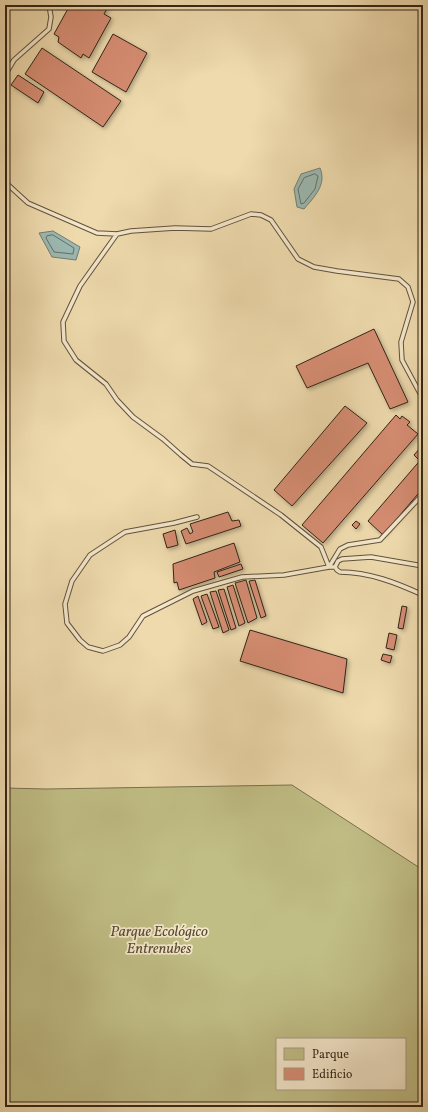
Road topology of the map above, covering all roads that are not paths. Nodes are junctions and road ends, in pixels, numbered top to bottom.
1 (49, 5) edge
2 (5, 12) edge
3 (5, 23) edge
4 (5, 75) edge
5 (5, 182) edge
6 (117, 234) junction
7 (423, 399) edge
8 (423, 494) edge
9 (197, 517) dead end
10 (423, 566) edge
11 (329, 567) junction
12 (335, 568) junction
13 (423, 596) edge

1 - 4 lane
2 - 3 lane
5 - 6 lane
6 - 7 lane
6 - 11 lane
8 - 11 lane
9 - 11 lane
10 - 12 lane
11 - 12 lane
12 - 13 lane

